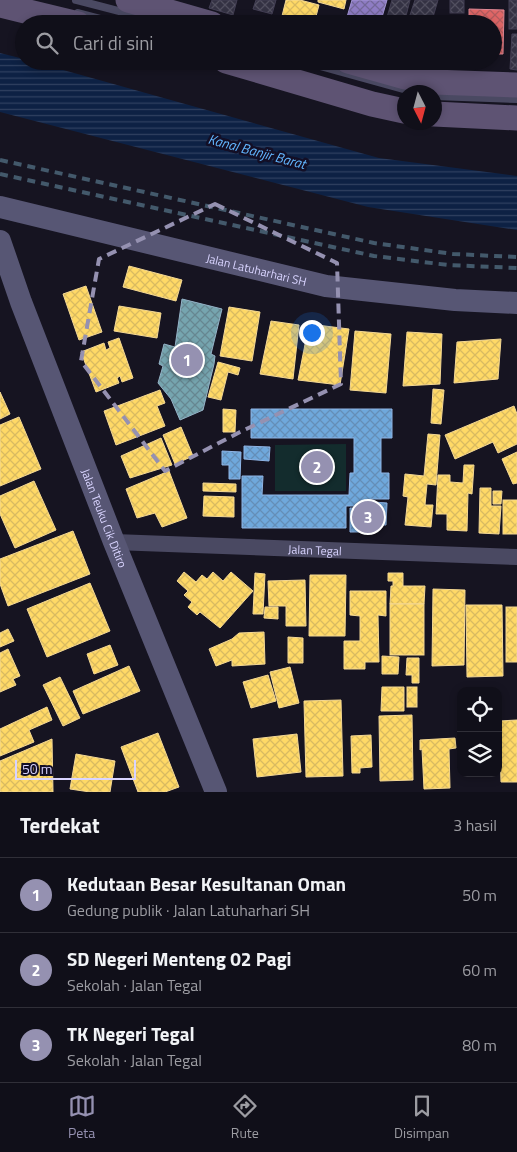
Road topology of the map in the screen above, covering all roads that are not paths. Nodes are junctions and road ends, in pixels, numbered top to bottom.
1 (76, 0) edge
2 (0, 5) edge
3 (146, 6) edge
4 (58, 15) edge
5 (179, 15) edge
6 (257, 70) edge
7 (285, 70) edge
8 (335, 70) edge
9 (380, 70) edge
10 (292, 72) dead end
11 (517, 85) edge
12 (397, 87) edge
13 (442, 96) edge
14 (517, 99) edge
15 (397, 109) edge
16 (444, 110) edge
17 (517, 118) edge
18 (11, 210) edge
19 (2, 244) edge
20 (516, 306) edge
21 (114, 542) junction
22 (517, 557) edge
23 (216, 792) edge

1 - 3 lane
2 - 4 main road
3 - 5 main road
6 - 15 main road
7 - 10 lane
8 - 12 lane
9 - 11 main road
13 - 14 lane
16 - 17 main road
18 - 19 main road
18 - 20 main road, Jalan Latuharhari SH
19 - 21 main road, Jalan Teuku Cik Ditiro
21 - 22 street, Jalan Tegal
21 - 23 main road, Jalan Teuku Cik Ditiro

